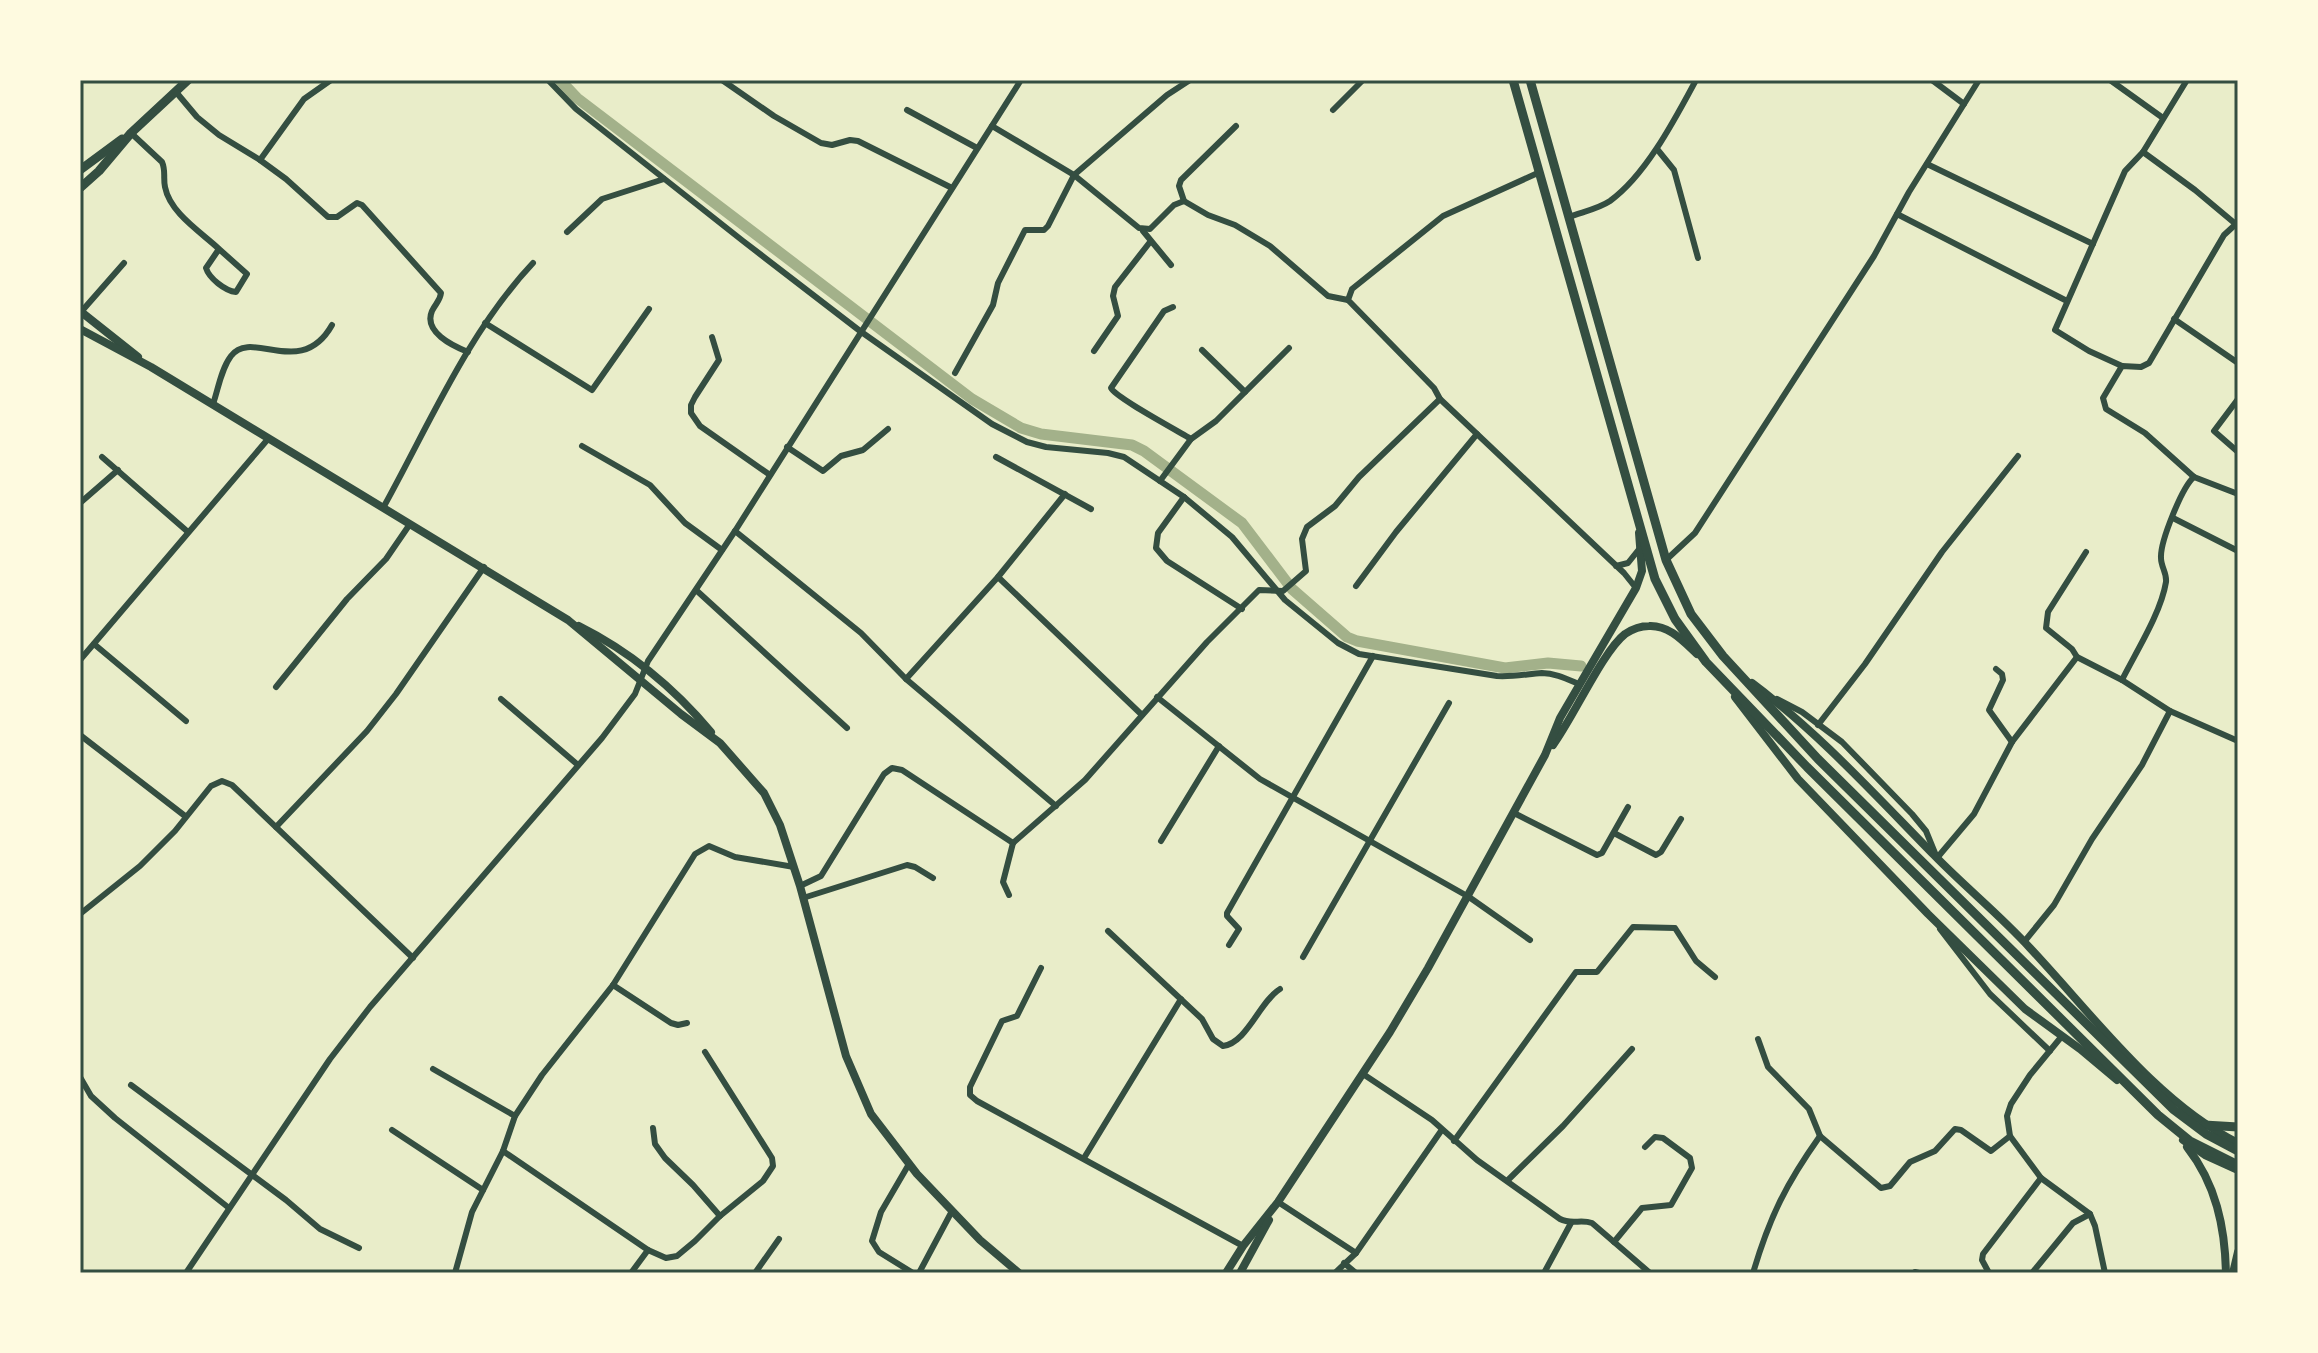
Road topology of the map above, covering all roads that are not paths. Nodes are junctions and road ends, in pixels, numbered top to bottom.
1 (188, 80) edge
2 (331, 80) edge
3 (548, 80) edge
4 (722, 80) edge
5 (1021, 80) edge
6 (1190, 80) edge
7 (1363, 80) edge
8 (1513, 80) edge
9 (1530, 80) edge
10 (1696, 80) edge
11 (1932, 80) edge
12 (1979, 80) edge
13 (2110, 80) edge
14 (2187, 80) edge
15 (176, 92) junction
16 (1964, 104) junction
17 (907, 110) dead end
18 (1333, 110) dead end
19 (2163, 118) junction
20 (992, 126) junction
21 (1236, 126) dead end
22 (131, 133) junction
23 (977, 148) junction
24 (1657, 149) junction
25 (2143, 152) junction
26 (260, 160) junction
27 (1927, 164) junction
28 (80, 170) edge
29 (1541, 171) junction
30 (1074, 175) junction
31 (664, 179) junction
32 (80, 188) edge
33 (952, 188) junction
34 (1184, 201) junction
35 (1897, 214) junction
36 (1569, 217) junction
37 (2237, 225) edge
38 (1143, 230) junction
39 (567, 232) dead end
40 (1150, 242) junction
41 (2093, 244) junction
42 (219, 249) junction
43 (1698, 258) dead end
44 (124, 263) dead end
45 (533, 263) dead end
46 (1171, 265) dead end
47 (1348, 300) junction
48 (2067, 301) junction
49 (1173, 307) dead end
50 (649, 309) dead end
51 (81, 311) edge
52 (2174, 319) junction
53 (485, 323) junction
54 (332, 325) dead end
55 (862, 328) junction
56 (80, 329) edge
57 (712, 337) dead end
58 (1289, 348) dead end
59 (1202, 350) dead end
60 (1094, 351) dead end
61 (468, 352) junction
62 (2238, 363) edge
63 (2122, 366) junction
64 (151, 367) junction
65 (955, 373) dead end
66 (1245, 392) junction
67 (1440, 399) junction
68 (2238, 399) edge
69 (213, 404) junction
70 (888, 429) dead end
71 (1477, 434) junction
72 (268, 439) junction
73 (1191, 439) junction
74 (582, 446) dead end
75 (787, 447) junction
76 (2238, 452) edge
77 (2018, 456) dead end
78 (102, 457) dead end
79 (996, 457) dead end
80 (118, 470) junction
81 (770, 475) junction
82 (2194, 477) junction
83 (1162, 478) junction
84 (1065, 494) junction
85 (2238, 494) edge
86 (1184, 497) junction
87 (80, 503) edge
88 (383, 508) junction
89 (1091, 509) dead end
90 (2173, 518) junction
91 (1638, 520) junction
92 (410, 524) junction
93 (735, 531) junction
94 (188, 532) junction
95 (1640, 548) junction
96 (722, 550) junction
97 (2238, 551) edge
98 (2086, 552) dead end
99 (1666, 560) junction
100 (1616, 566) junction
101 (484, 567) junction
102 (998, 577) junction
103 (1356, 586) dead end
104 (1636, 588) junction
105 (696, 590) junction
106 (1281, 590) junction
107 (1242, 609) junction
108 (568, 620) junction
109 (94, 644) junction
110 (1373, 656) junction
111 (2077, 657) junction
112 (80, 660) edge
113 (1706, 662) junction
114 (645, 669) junction
115 (1996, 669) dead end
116 (1716, 673) junction
117 (1744, 678) junction
118 (906, 679) junction
119 (2122, 680) junction
120 (641, 682) junction
121 (1579, 684) junction
122 (276, 687) dead end
123 (1761, 691) junction
124 (1157, 697) junction
125 (501, 699) dead end
126 (1449, 703) dead end
127 (2170, 711) junction
128 (1142, 715) junction
129 (186, 721) dead end
130 (1818, 725) junction
131 (847, 728) dead end
132 (80, 735) edge
133 (2238, 741) edge
134 (2012, 742) junction
135 (720, 743) junction
136 (1219, 746) junction
137 (1545, 755) junction
138 (578, 765) junction
139 (1292, 797) junction
140 (1056, 806) junction
141 (1628, 807) dead end
142 (1514, 813) junction
143 (185, 816) junction
144 (1681, 819) dead end
145 (276, 827) junction
146 (1614, 833) junction
147 (1161, 841) dead end
148 (1370, 841) junction
149 (1013, 843) junction
150 (1937, 858) junction
151 (794, 867) junction
152 (933, 878) dead end
153 (800, 886) junction
154 (1009, 895) dead end
155 (1469, 897) junction
156 (803, 898) junction
157 (81, 911) edge
158 (1934, 920) junction
159 (1108, 931) dead end
160 (1530, 940) dead end
161 (2024, 942) junction
162 (1229, 945) dead end
163 (1303, 957) dead end
164 (413, 958) junction
165 (1041, 968) dead end
166 (1715, 977) dead end
167 (2061, 981) junction
168 (613, 985) junction
169 (1280, 989) dead end
170 (1181, 999) junction
171 (687, 1023) dead end
172 (2045, 1024) junction
173 (2062, 1036) junction
174 (1758, 1039) dead end
175 (1632, 1049) dead end
176 (2050, 1051) junction
177 (705, 1052) dead end
178 (433, 1069) dead end
179 (1363, 1074) junction
180 (80, 1077) edge
181 (131, 1085) dead end
182 (515, 1116) junction
183 (2204, 1125) junction
184 (2238, 1127) edge
185 (653, 1128) dead end
186 (392, 1130) dead end
187 (1441, 1131) junction
188 (1820, 1136) junction
189 (2010, 1136) junction
190 (2180, 1138) junction
191 (1454, 1141) junction
192 (2238, 1143) edge
193 (1645, 1147) dead end
194 (503, 1151) junction
195 (2238, 1151) edge
196 (1084, 1158) junction
197 (909, 1164) junction
198 (2238, 1168) edge
199 (251, 1175) junction
200 (2041, 1178) junction
201 (1508, 1180) junction
202 (483, 1190) junction
203 (1278, 1202) junction
204 (229, 1208) junction
205 (952, 1211) junction
206 (2090, 1214) junction
207 (720, 1216) junction
208 (1571, 1223) junction
209 (779, 1239) dead end
210 (980, 1240) junction
211 (1614, 1242) junction
212 (1243, 1246) junction
213 (359, 1248) dead end
214 (648, 1250) junction
215 (2238, 1252) edge
216 (1356, 1253) junction
217 (1344, 1263) junction
218 (186, 1273) edge
219 (455, 1273) edge
220 (631, 1273) edge
221 (755, 1273) edge
222 (913, 1273) edge
223 (919, 1273) edge
224 (1009, 1273) edge
225 (1019, 1273) edge
226 (1226, 1273) edge
227 (1240, 1273) edge
228 (1335, 1273) edge
229 (1356, 1273) edge
230 (1544, 1273) edge
231 (1650, 1273) edge
232 (1753, 1273) edge
233 (1989, 1273) edge
234 (2032, 1273) edge
235 (2105, 1273) edge
236 (2226, 1273) edge
237 (2233, 1273) edge

1 - 15 main road
2 - 26 street
3 - 31 street
4 - 33 street
5 - 20 street
6 - 30 street
7 - 18 street
8 - 29 main road
9 - 36 main road
10 - 24 street
11 - 16 street
12 - 16 street
13 - 19 street
14 - 19 street
15 - 22 main road
15 - 26 street
16 - 27 street
17 - 23 street
19 - 25 street
20 - 23 street
20 - 30 street
21 - 34 street
22 - 28 main road
22 - 32 main road
22 - 42 street
23 - 33 street
24 - 36 street
24 - 43 street
25 - 37 street
25 - 41 street
26 - 61 street
27 - 35 street
27 - 41 street
29 - 47 street
29 - 91 main road
30 - 38 street
30 - 65 street
31 - 39 street
31 - 55 street
33 - 55 street
34 - 38 street
34 - 47 street
35 - 48 street
35 - 99 street
36 - 99 main road
37 - 52 street
38 - 40 street
40 - 46 street
40 - 60 street
41 - 48 street
42 - 42 street
44 - 51 street
45 - 53 street
47 - 67 street
48 - 63 street
49 - 73 street
50 - 53 street
51 - 64 main road
52 - 62 street
52 - 63 street
53 - 61 street
54 - 69 street
55 - 75 street
55 - 83 street
56 - 64 main road
57 - 81 street
58 - 66 street
59 - 66 street
61 - 88 street
63 - 82 street
64 - 69 main road
66 - 73 street
67 - 71 street
67 - 106 street
68 - 76 street
69 - 72 main road
70 - 75 street
71 - 100 street
71 - 103 street
72 - 88 main road
72 - 94 street
73 - 83 street
74 - 96 street
75 - 81 street
77 - 130 street
78 - 80 street
79 - 84 street
80 - 87 street
80 - 94 street
81 - 93 street
82 - 85 street
82 - 90 street
83 - 86 street
84 - 89 street
84 - 102 street
86 - 106 street
86 - 107 street
88 - 92 main road
90 - 97 street
90 - 119 street
91 - 95 main road
91 - 113 main road
92 - 101 main road
92 - 122 street
93 - 96 street
93 - 118 street
94 - 109 street
95 - 100 street
95 - 104 main road
96 - 105 street
98 - 111 street
99 - 117 main road
100 - 104 street
101 - 108 main road
101 - 145 street
102 - 118 street
102 - 128 street
104 - 121 main road
105 - 114 street
105 - 131 street
106 - 107 street
106 - 110 street
107 - 124 street
108 - 114 main road
108 - 120 main road
109 - 112 street
109 - 129 street
110 - 121 street
110 - 139 street
111 - 119 street
111 - 134 street
113 - 116 main road
113 - 137 main road
114 - 120 street
114 - 135 main road
115 - 134 street
116 - 158 main road
116 - 198 main road
117 - 123 main road
117 - 195 main road
118 - 140 street
119 - 127 street
120 - 135 main road
120 - 138 street
121 - 137 main road
123 - 130 street
123 - 150 main road
124 - 128 street
124 - 136 street
125 - 138 street
126 - 148 street
127 - 133 street
127 - 161 street
128 - 140 street
130 - 150 street
132 - 143 street
134 - 150 street
135 - 151 main road
136 - 139 street
136 - 147 street
137 - 142 main road
138 - 164 street
139 - 148 street
139 - 162 street
140 - 149 street
141 - 146 street
142 - 146 street
142 - 155 main road
143 - 145 street
143 - 157 street
144 - 146 street
145 - 164 street
148 - 155 street
148 - 163 street
149 - 153 street
149 - 154 street
150 - 161 main road
151 - 153 main road
151 - 168 street
152 - 156 street
153 - 156 main road
155 - 160 street
155 - 179 main road
156 - 197 main road
158 - 172 main road
158 - 176 street
159 - 170 street
161 - 167 main road
164 - 199 street
165 - 196 street
166 - 191 street
167 - 172 main road
167 - 183 main road
168 - 171 street
168 - 182 street
169 - 170 street
170 - 196 street
172 - 173 main road
173 - 176 street
173 - 190 main road
174 - 188 street
175 - 201 street
176 - 189 street
177 - 207 street
178 - 182 street
179 - 187 street
179 - 203 main road
180 - 204 street
181 - 199 street
182 - 194 street
183 - 184 main road
183 - 192 main road
185 - 207 street
186 - 202 street
187 - 191 street
187 - 216 street
188 - 189 street
188 - 232 street
189 - 200 street
190 - 198 main road
190 - 236 main road
191 - 201 street
193 - 211 street
194 - 202 street
194 - 214 street
196 - 212 street
197 - 205 main road
197 - 222 street
199 - 204 street
199 - 213 street
200 - 206 street
200 - 233 street
201 - 208 street
202 - 219 street
203 - 212 main road
203 - 216 street
203 - 227 main road
204 - 218 street
205 - 210 main road
205 - 223 street
206 - 234 street
206 - 235 street
207 - 214 street
208 - 211 street
208 - 230 street
209 - 221 street
210 - 224 main road
210 - 225 main road
211 - 231 street
212 - 226 main road
214 - 220 street
215 - 237 main road
216 - 217 street
217 - 228 street
217 - 229 street

